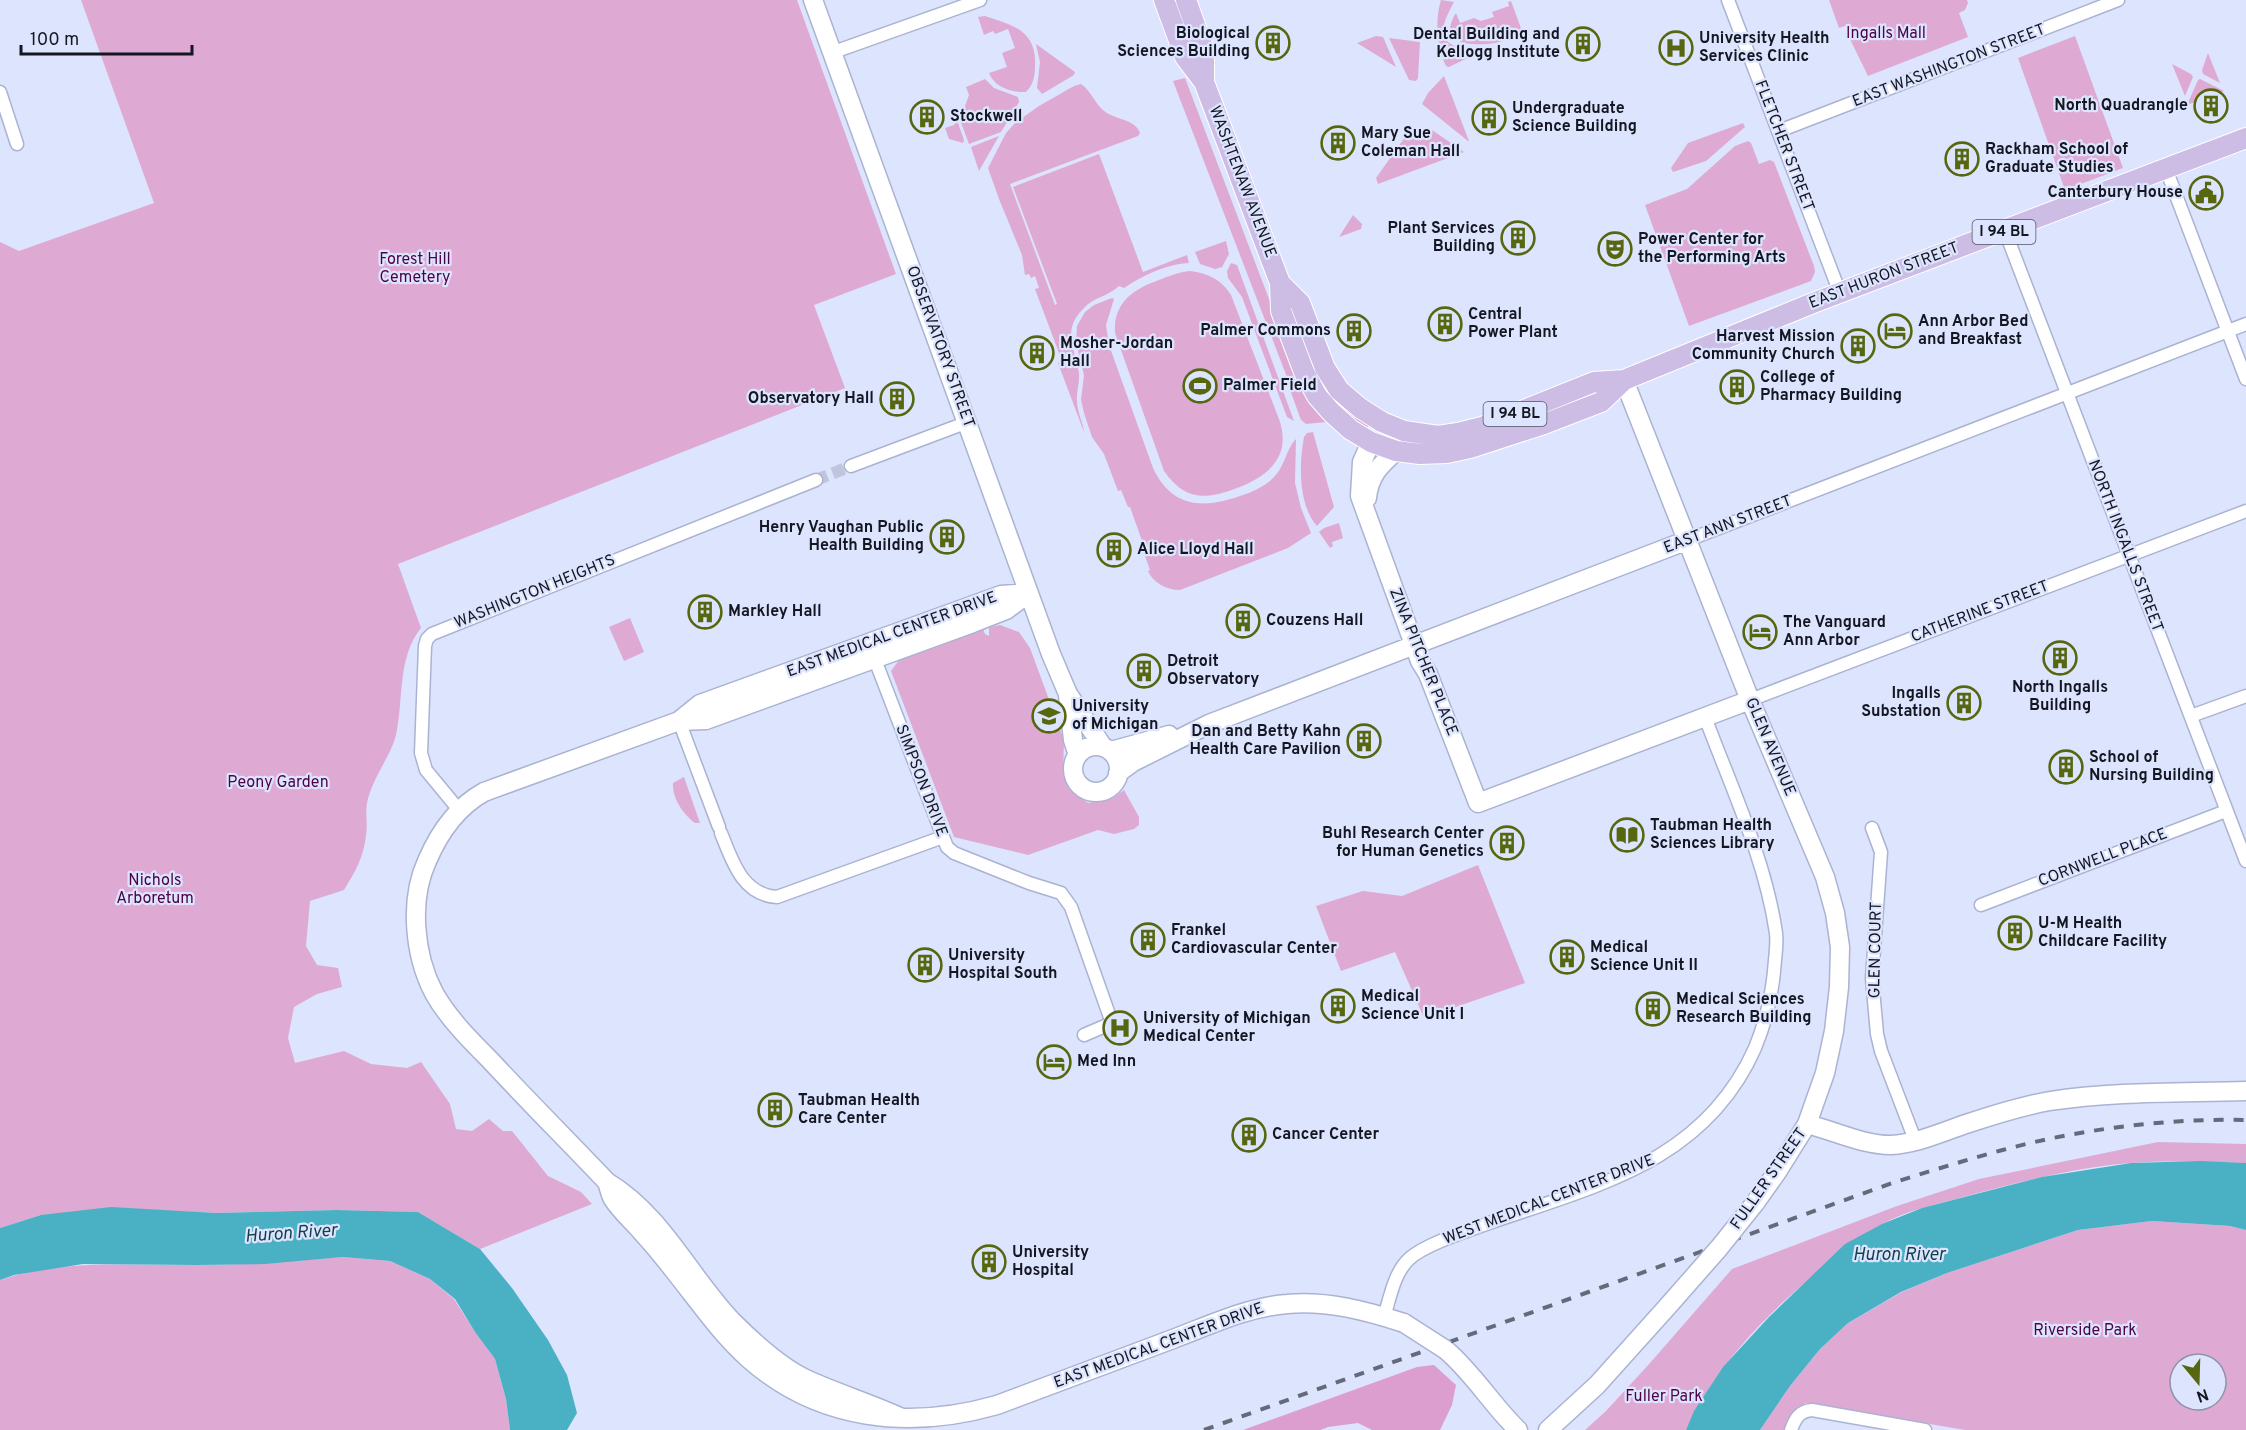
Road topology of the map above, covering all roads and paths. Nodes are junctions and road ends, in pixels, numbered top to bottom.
1 (813, 0) edge
2 (980, 0) edge
3 (1164, 0) edge
4 (1186, 0) edge
5 (1728, 0) edge
6 (2118, 0) edge
7 (2104, 3) edge
8 (831, 53) junction
9 (1204, 82) junction
10 (0, 92) edge
11 (1779, 131) junction
12 (2246, 138) edge
13 (16, 144) dead end
14 (2166, 169) junction
15 (2005, 231) junction
16 (1280, 283) junction
17 (1840, 292) junction
18 (2246, 324) edge
19 (2228, 331) junction
20 (2246, 378) edge
21 (1624, 380) junction
22 (2066, 392) junction
23 (968, 422) junction
24 (1382, 422) joint
25 (1404, 431) junction
26 (1371, 442) junction
27 (1396, 451) junction
28 (851, 466) tunnel mouth
29 (816, 480) tunnel mouth
30 (2246, 511) edge
31 (1368, 521) junction
32 (1688, 540) junction
33 (2130, 555) junction
34 (1029, 593) junction
35 (1414, 644) junction
36 (871, 651) junction
37 (1068, 693) junction
38 (2246, 696) edge
39 (1750, 700) junction
40 (2191, 716) junction
41 (1705, 717) junction
42 (679, 721) junction
43 (1209, 724) junction
44 (1107, 749) junction
45 (1078, 755) junction
46 (1118, 773) junction
47 (1478, 803) joint
48 (459, 810) junction
49 (2226, 811) junction
50 (1872, 828) dead end
51 (943, 837) junction
52 (2246, 861) edge
53 (1981, 905) dead end
54 (1084, 1035) dead end
55 (2246, 1091) edge
56 (1807, 1124) junction
57 (1915, 1140) junction
58 (1384, 1317) junction
59 (1518, 1430) edge
60 (1548, 1430) edge
61 (1791, 1430) edge
62 (1925, 1430) edge

1 - 8 street, OBSERVATORY STREET
2 - 8 street
3 - 9 main road, WASHTENAW AVENUE / I 94 BL
4 - 9 main road, WASHTENAW AVENUE / I 94 BL
5 - 11 street, FLETCHER STREET
6 - 7 street, EAST WASHINGTON STREET
7 - 11 street, EAST WASHINGTON STREET
8 - 23 street, OBSERVATORY STREET
9 - 16 main road, WASHTENAW AVENUE / I 94 BL
10 - 13 street
11 - 17 street, FLETCHER STREET
12 - 14 main road, EAST HURON STREET / I 94 BL
14 - 15 main road, EAST HURON STREET / I 94 BL
14 - 19 street
15 - 17 main road, EAST HURON STREET / I 94 BL
15 - 22 street, NORTH INGALLS STREET
16 - 24 main road, WASHTENAW AVENUE / I 94 BL
16 - 26 main road, WASHTENAW AVENUE / I 94 BL
17 - 21 main road, EAST HURON STREET / I 94 BL
18 - 19 street, EAST ANN STREET
19 - 20 street
19 - 22 street, EAST ANN STREET
21 - 25 main road, EAST HURON STREET / I 94 BL
21 - 27 main road, EAST HURON STREET / I 94 BL
21 - 32 street, GLEN AVENUE
22 - 32 street, EAST ANN STREET
22 - 33 street, NORTH INGALLS STREET
23 - 28 street
23 - 34 street, OBSERVATORY STREET
24 - 25 main road, EAST HURON STREET / I 94 BL
25 - 26 main road
26 - 27 main road, EAST HURON STREET / I 94 BL
26 - 31 street, ZINA PITCHER PLACE
27 - 31 street, ZINA PITCHER PLACE
29 - 48 street, WASHINGTON HEIGHTS
30 - 33 street, CATHERINE STREET
31 - 35 street, ZINA PITCHER PLACE
32 - 35 street, EAST ANN STREET
32 - 39 street, GLEN AVENUE
33 - 39 street, CATHERINE STREET
33 - 40 street, NORTH INGALLS STREET
34 - 36 street, EAST MEDICAL CENTER DRIVE
34 - 37 street, OBSERVATORY STREET
35 - 43 street, EAST ANN STREET
35 - 47 street, ZINA PITCHER PLACE
36 - 42 street, EAST MEDICAL CENTER DRIVE
36 - 51 street, SIMPSON DRIVE
37 - 44 street, OBSERVATORY STREET
37 - 45 street, OBSERVATORY STREET
38 - 40 street
39 - 41 street, CATHERINE STREET
39 - 56 street, GLEN AVENUE
40 - 49 street, NORTH INGALLS STREET
41 - 47 street, CATHERINE STREET
41 - 58 street, WEST MEDICAL CENTER DRIVE
42 - 48 street, EAST MEDICAL CENTER DRIVE
42 - 51 street
43 - 44 street, EAST ANN STREET
43 - 46 street, EAST ANN STREET
44 - 45 street
44 - 46 street
45 - 46 street
48 - 58 street, EAST MEDICAL CENTER DRIVE
49 - 52 street, NORTH INGALLS STREET
49 - 53 street, CORNWELL PLACE
50 - 57 street, GLEN COURT
51 - 54 street, SIMPSON DRIVE
55 - 57 street, FULLER STREET
56 - 57 street, FULLER STREET
56 - 60 street, FULLER STREET, bridge
58 - 59 street, EAST MEDICAL CENTER DRIVE, bridge
61 - 62 street

